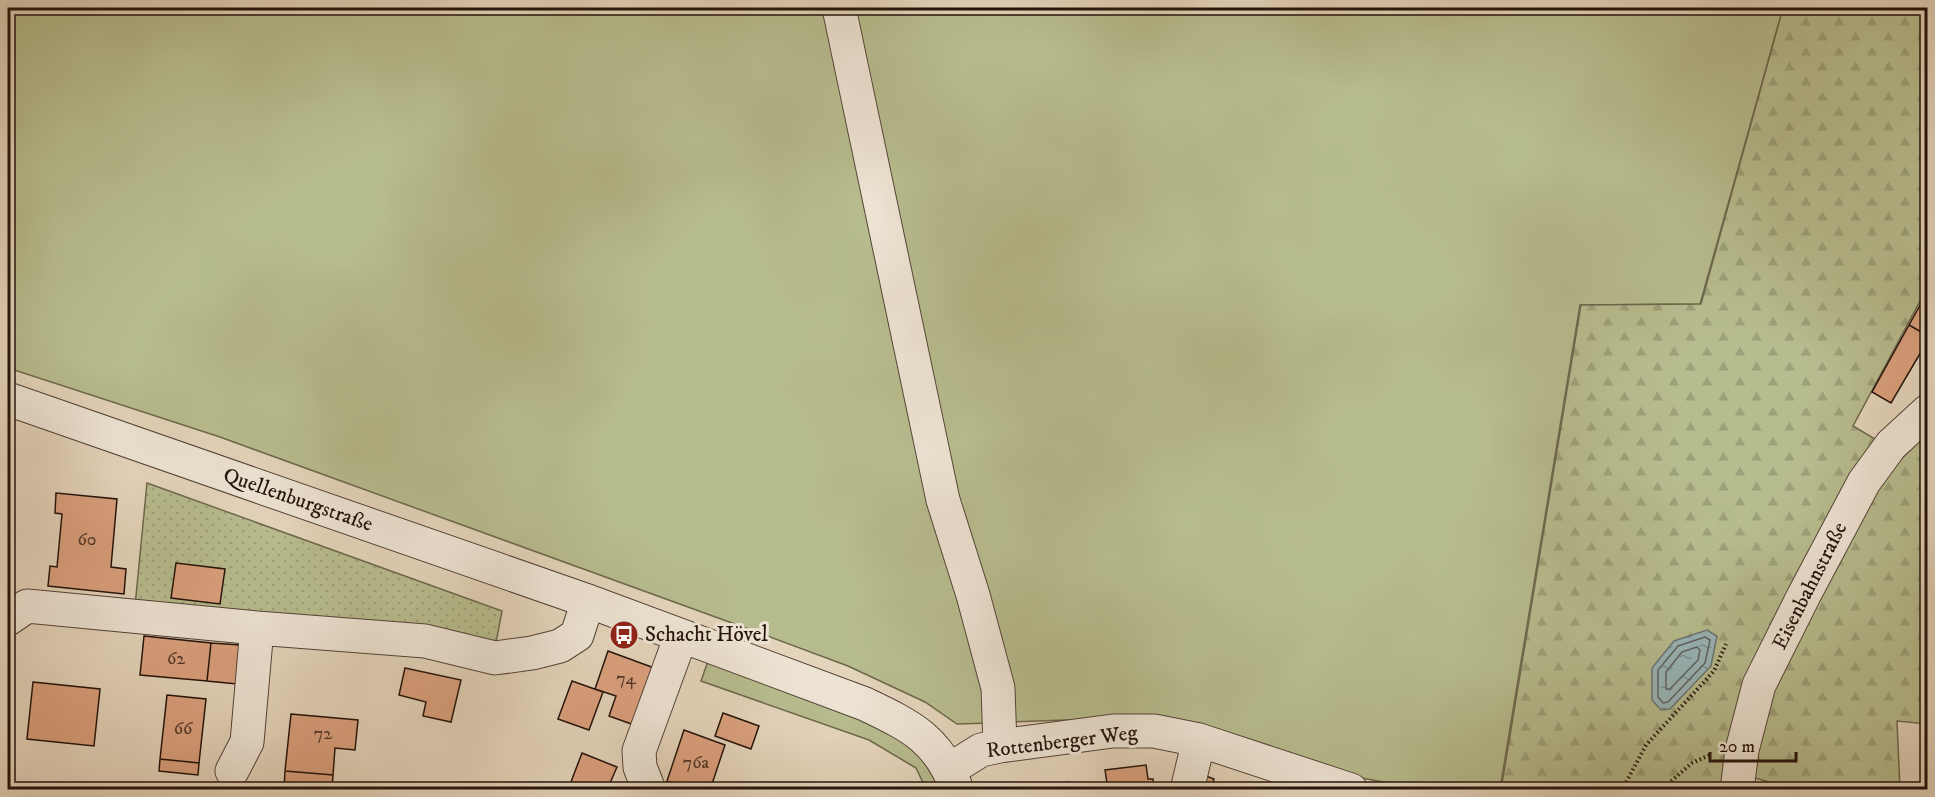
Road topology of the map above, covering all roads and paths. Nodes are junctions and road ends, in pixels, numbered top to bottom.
1 (839, 8) edge
2 (8, 399) edge
3 (1928, 411) edge
4 (588, 601) junction
5 (8, 620) edge
6 (257, 628) junction
7 (681, 636) junction
8 (1726, 644) dead end
9 (1199, 740) junction
10 (1000, 746) junction
11 (1742, 750) junction
12 (232, 771) dead end
13 (953, 780) edge
14 (1743, 788) edge
15 (649, 789) edge
16 (1187, 789) edge
17 (1351, 789) edge
18 (1622, 789) edge
19 (1661, 789) edge

1 - 10 street
2 - 4 street, Quellenburgstraße
3 - 11 street, Eisenbahnstraße
4 - 6 street
4 - 7 street, Quellenburgstraße
5 - 6 street
6 - 12 street
7 - 13 street, Quellenburgstraße
7 - 15 street
8 - 18 path
9 - 10 street, Rottenberger Weg
9 - 16 street
9 - 17 street, Rottenberger Weg
10 - 13 street, Rottenberger Weg
11 - 14 street, Eisenbahnstraße
11 - 19 path

